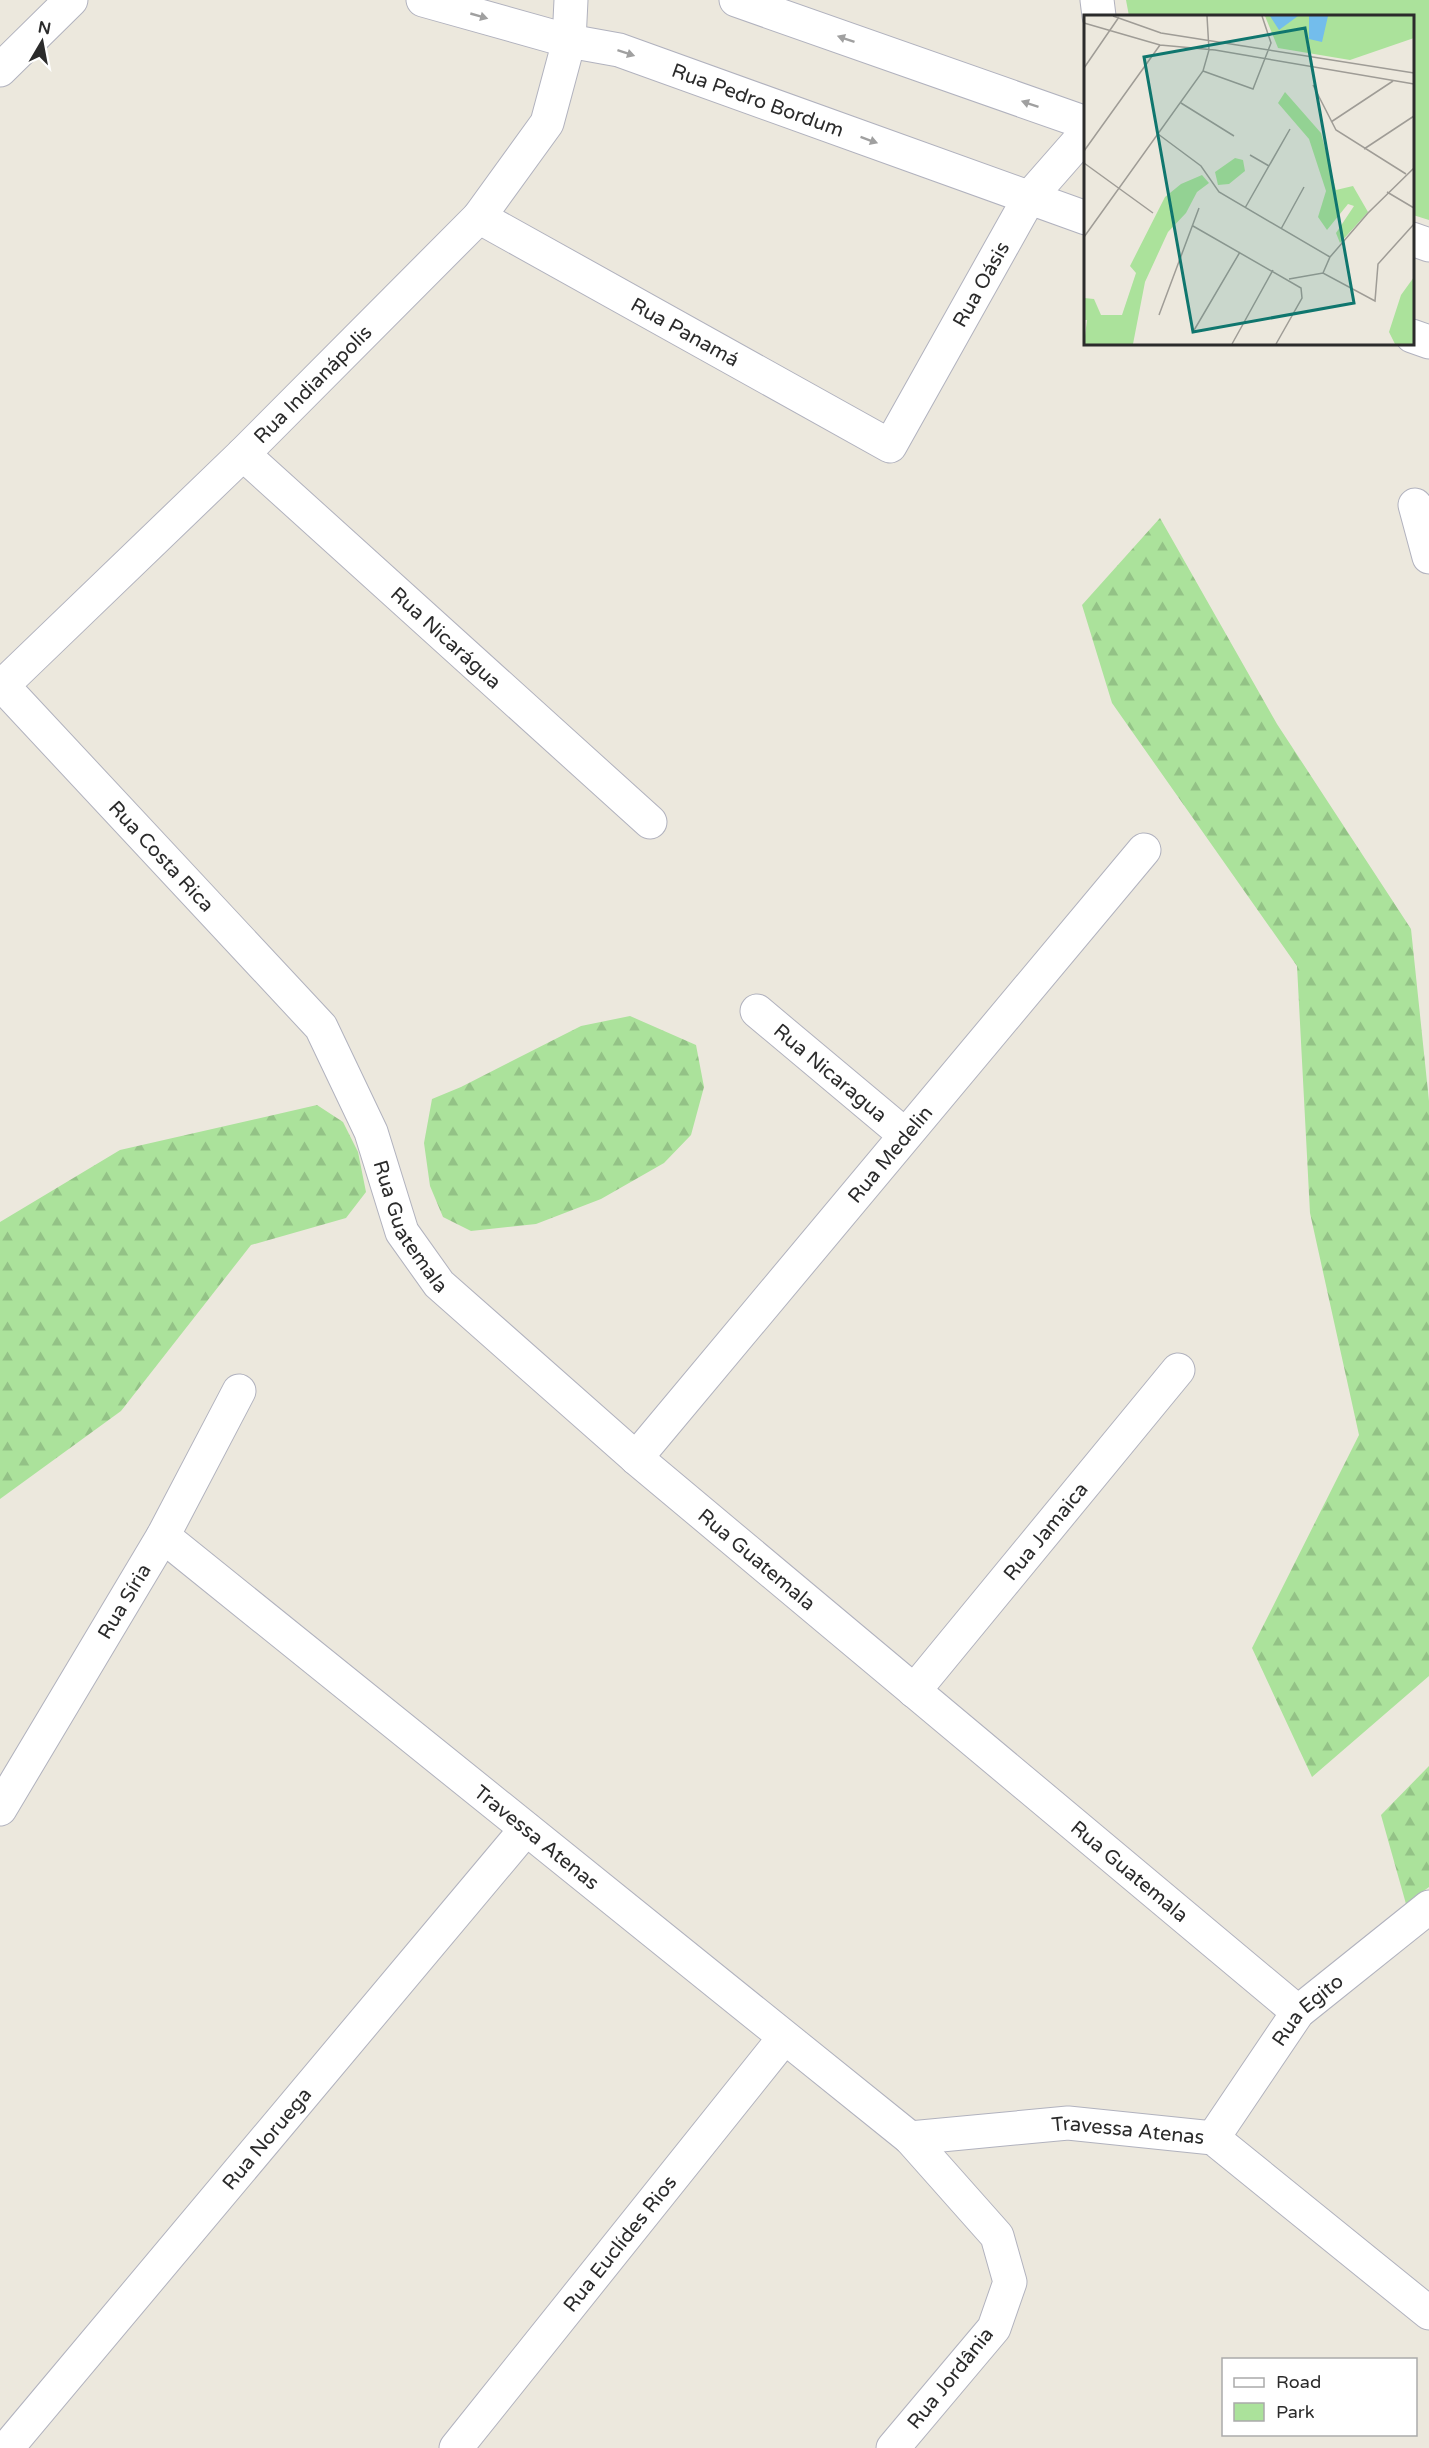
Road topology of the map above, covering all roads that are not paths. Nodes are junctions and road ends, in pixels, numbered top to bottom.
1 (71, 0) edge
2 (423, 0) edge
3 (571, 0) edge
4 (736, 0) edge
5 (1096, 0) edge
6 (1100, 15) edge
7 (569, 41) junction
8 (0, 70) edge
9 (1084, 122) edge
10 (1084, 136) edge
11 (1029, 198) junction
12 (479, 217) junction
13 (1084, 217) edge
14 (1414, 239) edge
15 (1429, 245) edge
16 (1414, 336) edge
17 (1429, 342) edge
18 (890, 446) joint
19 (243, 454) junction
20 (1415, 506) dead end
21 (1429, 557) edge
22 (1, 687) edge
23 (650, 822) dead end
24 (1144, 850) dead end
25 (757, 1011) dead end
26 (321, 1027) joint
27 (905, 1135) junction
28 (1178, 1370) dead end
29 (239, 1391) dead end
30 (636, 1458) junction
31 (163, 1536) junction
32 (914, 1691) junction
33 (0, 1809) edge
34 (526, 1829) junction
35 (1429, 1906) edge
36 (1298, 2012) junction
37 (784, 2038) junction
38 (910, 2138) junction
39 (1213, 2138) junction
40 (997, 2236) joint
41 (1429, 2313) edge
42 (7, 2448) edge
43 (456, 2448) edge
44 (893, 2448) edge

1 - 8 street
2 -> 7 street, Rua Pedro Bordum
3 - 7 street, Rua Indianápolis
9 -> 4 street
5 - 6 street
7 -> 11 street, Rua Pedro Bordum
7 - 12 street, Rua Indianápolis
10 - 11 street, Rua Oásis
11 - 13 street, Rua Pedro Bordum
11 - 18 street, Rua Oásis
12 - 18 street, Rua Panamá
12 - 19 street, Rua Indianápolis
14 - 15 street
16 - 17 street
19 - 22 street, Rua Indianápolis
19 - 23 street, Rua Nicarágua
20 - 21 street
22 - 26 street, Rua Costa Rica
24 - 27 street, Rua Medelin
25 - 27 street, Rua Nicaragua
26 - 30 street, Rua Guatemala
27 - 30 street, Rua Medelin
28 - 32 street, Rua Jamaica
29 - 31 street, Rua Síria
30 - 32 street, Rua Guatemala
31 - 33 street, Rua Síria
31 - 34 street, Travessa Atenas
32 - 36 street, Rua Guatemala
34 - 37 street, Travessa Atenas
34 - 42 street, Rua Noruega
35 - 36 street, Rua Egito
36 - 39 street, Rua Egito
37 - 38 street, Travessa Atenas
37 - 43 street, Rua Euclídes Rios
38 - 39 street, Travessa Atenas
38 - 40 street, Travessa Atenas
39 - 41 street, Travessa Atenas
40 - 44 street, Rua Jordânia

